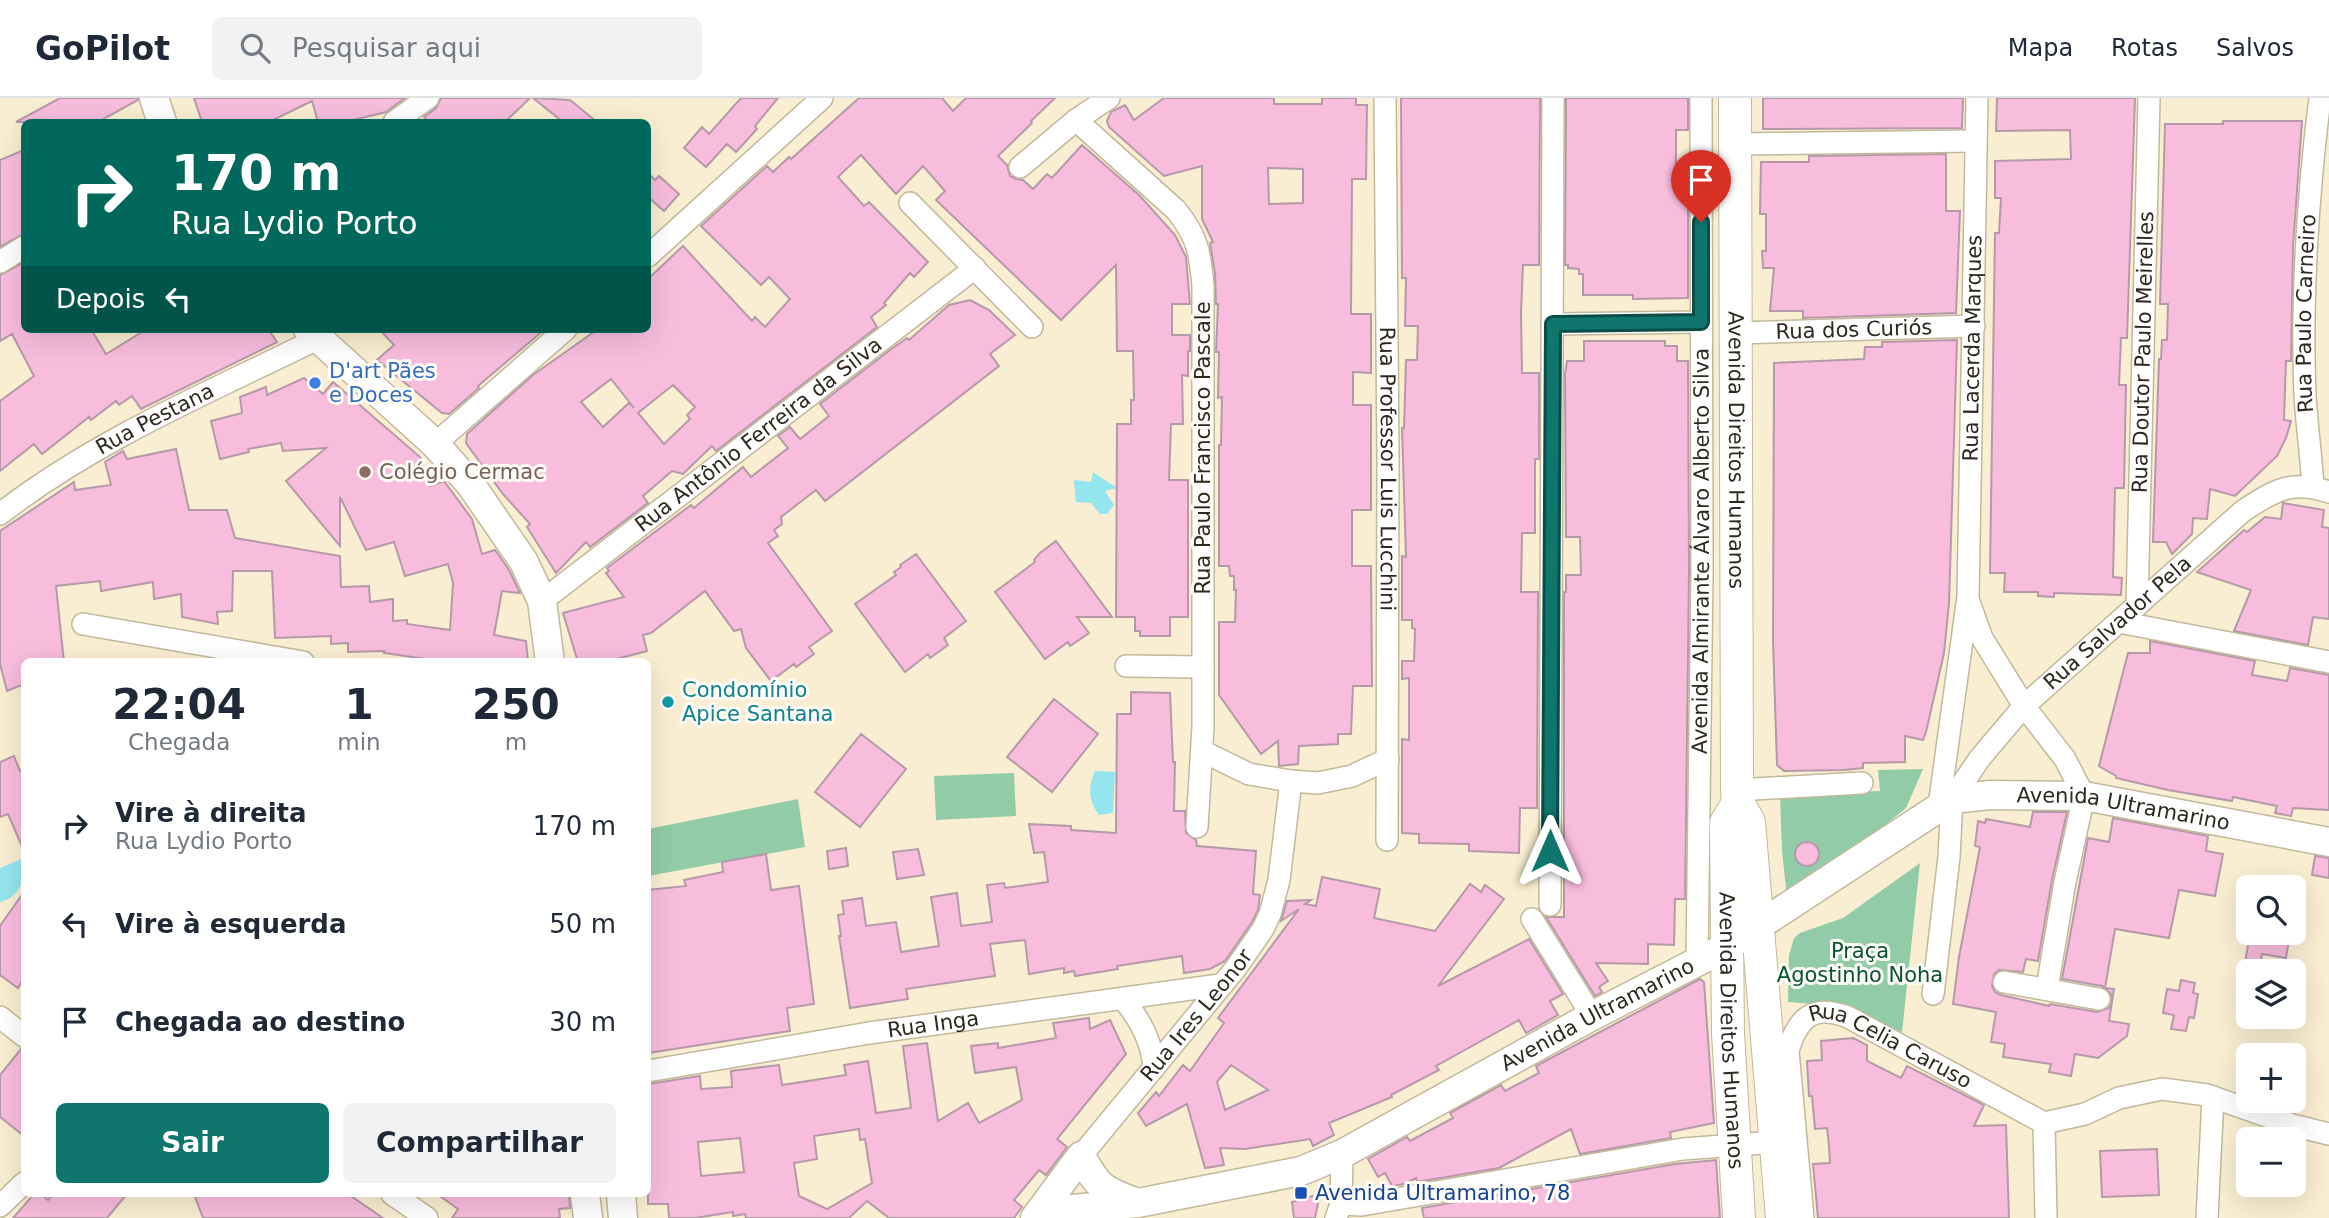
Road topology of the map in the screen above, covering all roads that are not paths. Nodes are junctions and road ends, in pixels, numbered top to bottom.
1 (155, 98) edge
2 (428, 98) edge
3 (822, 98) edge
4 (1110, 98) edge
5 (1385, 98) edge
6 (1553, 98) edge
7 (1702, 98) edge
8 (1735, 98) edge
9 (1977, 98) edge
10 (2149, 98) edge
11 (2320, 98) edge
12 (161, 119) edge
13 (398, 119) edge
14 (1076, 120) junction
15 (1975, 141) junction
16 (1734, 144) junction
17 (1020, 167) dead end
18 (910, 203) dead end
19 (21, 249) edge
20 (651, 253) edge
21 (0, 262) edge
22 (975, 268) junction
23 (1701, 322) junction
24 (1553, 324) junction
25 (1974, 326) junction
26 (1032, 327) dead end
27 (561, 333) edge
28 (1735, 333) junction
29 (313, 334) edge
30 (435, 444) junction
31 (2321, 489) edge
32 (0, 514) edge
33 (1968, 597) junction
34 (542, 601) junction
35 (2137, 606) junction
36 (2119, 622) junction
37 (83, 624) dead end
38 (281, 658) edge
39 (549, 658) edge
40 (2329, 662) edge
41 (1126, 666) dead end
42 (1203, 667) junction
43 (2024, 706) junction
44 (1202, 751) junction
45 (1388, 759) junction
46 (1291, 781) junction
47 (1862, 783) dead end
48 (1737, 796) junction
49 (2084, 796) junction
50 (1946, 803) junction
51 (1198, 827) dead end
52 (1387, 840) dead end
53 (2329, 842) edge
54 (1550, 905) dead end
55 (1532, 919) dead end
56 (1758, 927) junction
57 (1726, 947) junction
58 (1697, 961) junction
59 (2004, 982) dead end
60 (1220, 985) junction
61 (2047, 988) junction
62 (1933, 994) dead end
63 (1123, 999) junction
64 (2099, 999) dead end
65 (1592, 1016) junction
66 (0, 1017) edge
67 (21, 1034) edge
68 (1154, 1068) junction
69 (651, 1070) edge
70 (2213, 1097) junction
71 (2044, 1123) junction
72 (2329, 1134) edge
73 (1776, 1142) junction
74 (1734, 1145) junction
75 (1342, 1154) junction
76 (1082, 1156) junction
77 (21, 1186) edge
78 (396, 1197) edge
79 (585, 1197) edge
80 (621, 1197) edge
81 (1138, 1203) junction
82 (0, 1206) edge
83 (1338, 1211) edge
84 (1037, 1215) edge
85 (426, 1218) edge
86 (588, 1218) edge
87 (624, 1218) edge
88 (1739, 1218) edge
89 (1782, 1218) edge
90 (1803, 1218) edge
91 (2046, 1218) edge
92 (2207, 1218) edge

1 - 12 street
2 - 13 street
3 - 20 street
4 - 14 street
5 - 45 street, Rua Professor Luis Lucchini
6 - 24 street
7 - 23 street, Avenida Almirante Álvaro Alberto Silva
8 - 16 main road, Avenida Direitos Humanos
9 - 15 street, Rua Lacerda Marques
10 - 35 street, Rua Doutor Paulo Meirelles
11 - 31 street, Rua Paulo Carneiro
14 - 17 street
14 - 42 street, Rua Paulo Francisco Pascale
15 - 16 street
15 - 25 street, Rua Lacerda Marques
16 - 28 main road, Avenida Direitos Humanos
18 - 22 street
19 - 21 street
22 - 26 street
22 - 34 street, Rua Antônio Ferreira da Silva
23 - 24 street
23 - 58 street, Avenida Almirante Álvaro Alberto Silva
24 - 54 street
25 - 28 street, Rua dos Curiós
25 - 33 street, Rua Lacerda Marques
27 - 30 street
28 - 48 main road, Avenida Direitos Humanos
29 - 30 street
29 - 32 street, Rua Pestana
30 - 34 street
31 - 35 street, Rua Salvador Pela
33 - 43 street, Rua Lacerda Marques
33 - 50 street, Rua Lacerda Marques
34 - 39 street
35 - 36 street, Rua Salvador Pela
36 - 40 street
36 - 43 street, Rua Salvador Pela
37 - 38 street
41 - 42 street
42 - 44 street, Rua Paulo Francisco Pascale
43 - 49 street, Rua Lacerda Marques
43 - 50 street, Rua Salvador Pela
44 - 46 street
44 - 51 street, Rua Paulo Francisco Pascale
45 - 46 street
45 - 52 street, Rua Professor Luis Lucchini
46 - 60 street, Rua Ires Leonor
47 - 48 street
48 - 56 main road, Avenida Direitos Humanos
48 - 57 main road, Avenida Direitos Humanos
49 - 50 street, Avenida Ultramarino
49 - 53 street, Avenida Ultramarino
49 - 61 street
50 - 56 street, Avenida Ultramarino
50 - 62 street, Rua Lacerda Marques
55 - 65 street
56 - 57 street, Avenida Ultramarino
56 - 73 main road, Avenida Direitos Humanos
57 - 58 street, Avenida Ultramarino
57 - 74 main road, Avenida Direitos Humanos
58 - 65 street, Avenida Ultramarino
59 - 61 street
60 - 63 street, Rua Inga
60 - 68 street, Rua Ires Leonor
61 - 64 street
63 - 68 street
63 - 69 street, Rua Inga
65 - 75 street, Avenida Ultramarino
66 - 67 street
68 - 76 street, Rua Ires Leonor
70 - 71 street
70 - 72 street
70 - 92 street
71 - 90 street, Rua Celia Caruso
71 - 91 street
73 - 74 street
73 - 89 main road, Avenida Direitos Humanos
74 - 83 street
74 - 88 main road, Avenida Direitos Humanos
75 - 81 street, Avenida Ultramarino
75 - 83 street
76 - 81 street
76 - 84 street, Rua Ires Leonor
77 - 82 street
78 - 85 street
79 - 86 street
80 - 87 street
81 - 84 street, Avenida Ultramarino

